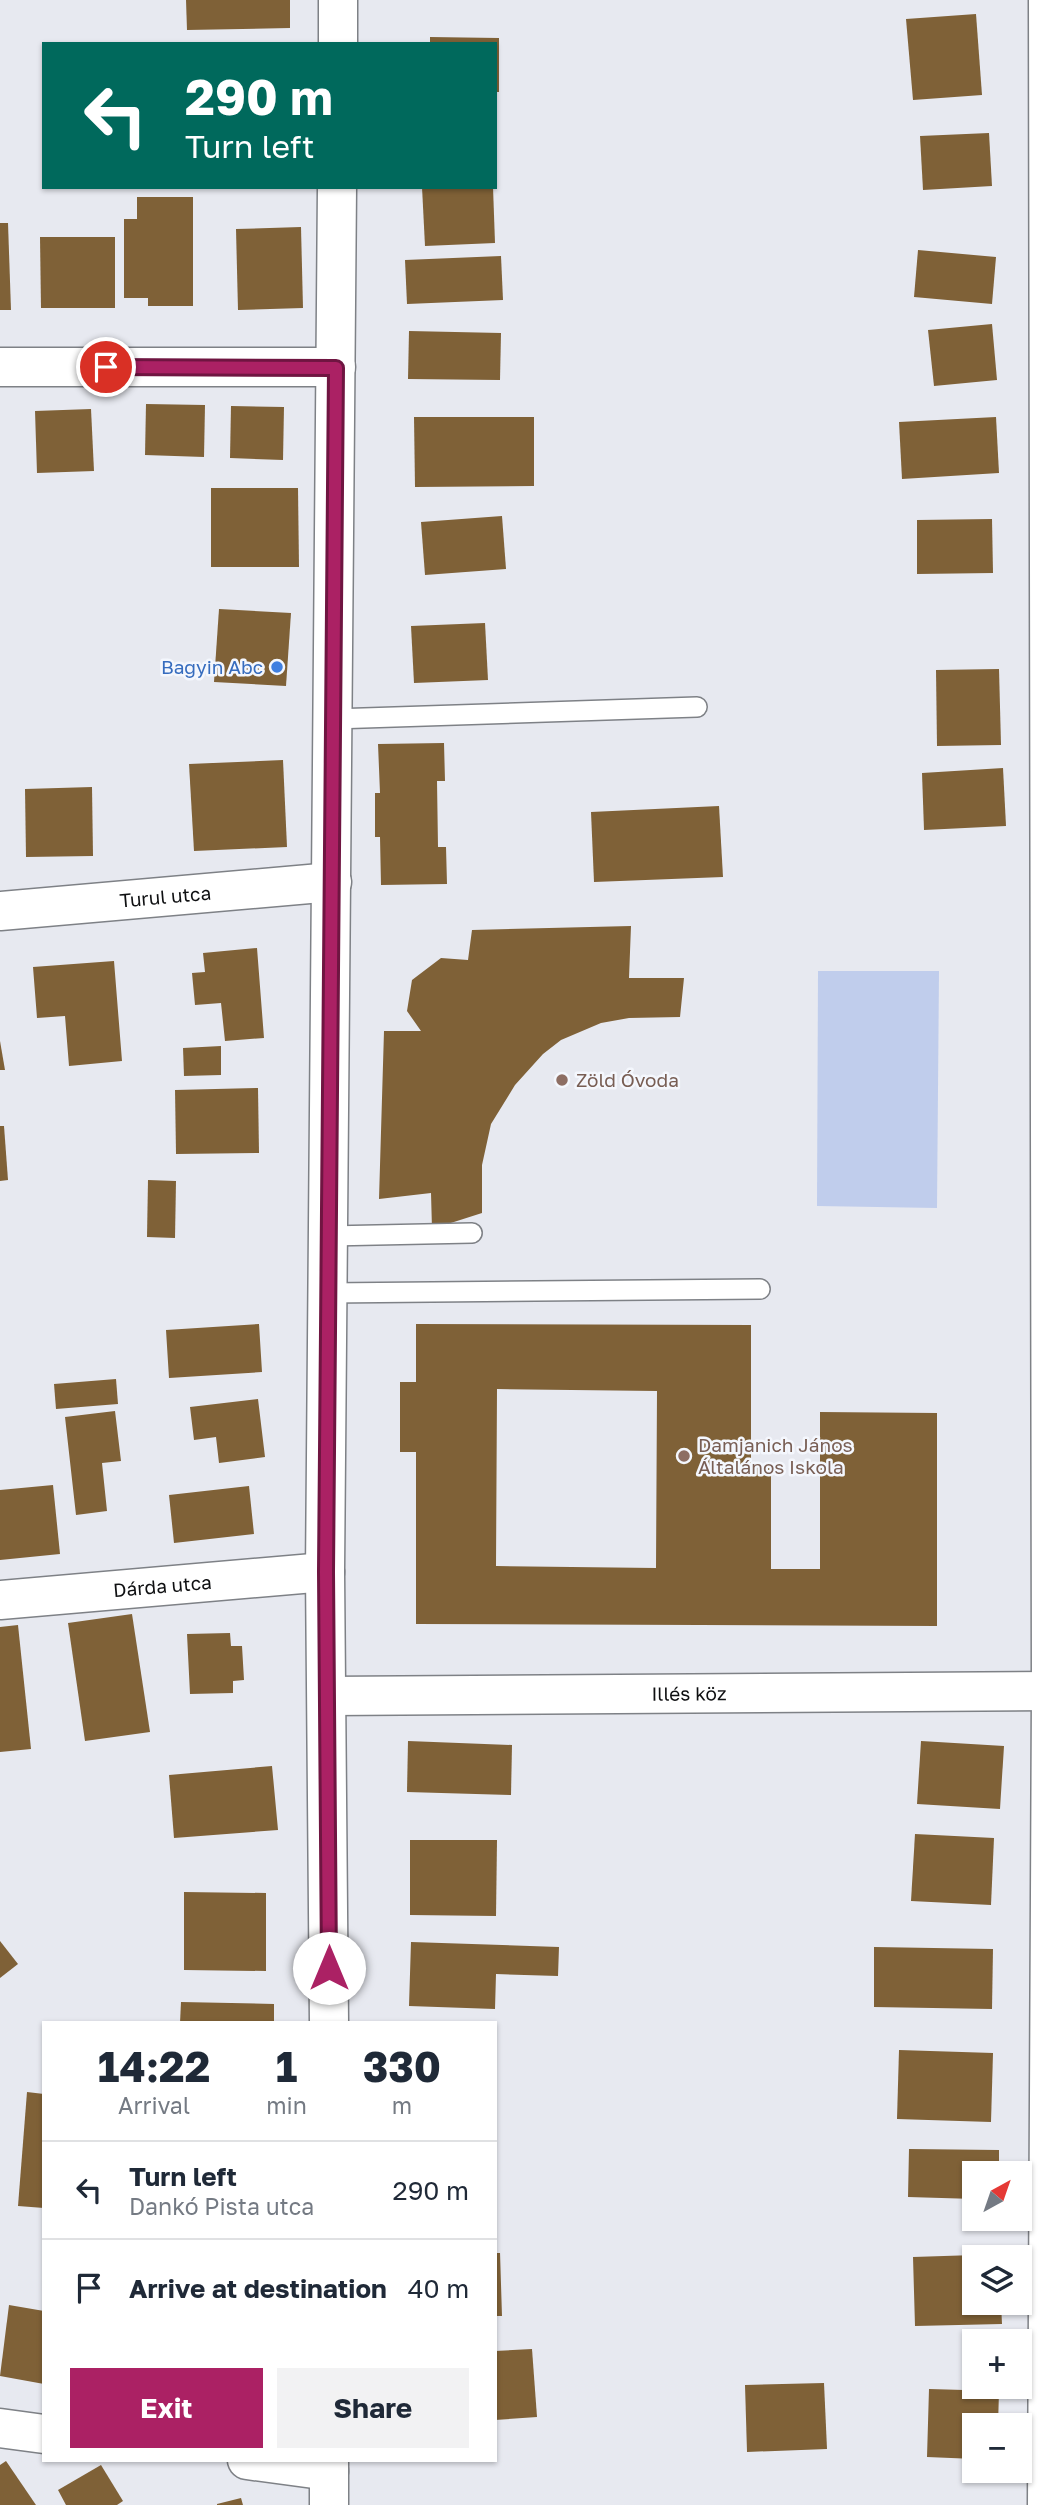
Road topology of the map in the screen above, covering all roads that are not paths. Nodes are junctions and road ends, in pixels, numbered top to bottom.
1 (338, 0) edge
2 (1048, 0) edge
3 (338, 42) edge
4 (337, 189) edge
5 (0, 366) edge
6 (336, 368) junction
7 (697, 707) dead end
8 (333, 719) junction
9 (332, 882) junction
10 (0, 911) edge
11 (472, 1233) dead end
12 (329, 1236) junction
13 (760, 1289) dead end
14 (328, 1293) junction
15 (326, 1572) junction
16 (0, 1601) edge
17 (1051, 1691) junction
18 (329, 1696) junction
19 (329, 2021) edge
20 (0, 2428) edge
21 (42, 2434) edge
22 (256, 2462) edge
23 (329, 2479) edge
24 (1047, 2505) edge

1 - 3 street
2 - 17 street
4 - 6 street
5 - 6 street
6 - 8 street
7 - 8 lane
8 - 9 street
9 - 10 street, Turul utca
9 - 12 street
11 - 12 lane
12 - 14 street
13 - 14 lane
14 - 15 street
15 - 16 street, Dárda utca
15 - 18 street
17 - 18 street, Illés köz
17 - 24 street
18 - 19 street
20 - 21 street
22 - 23 street

